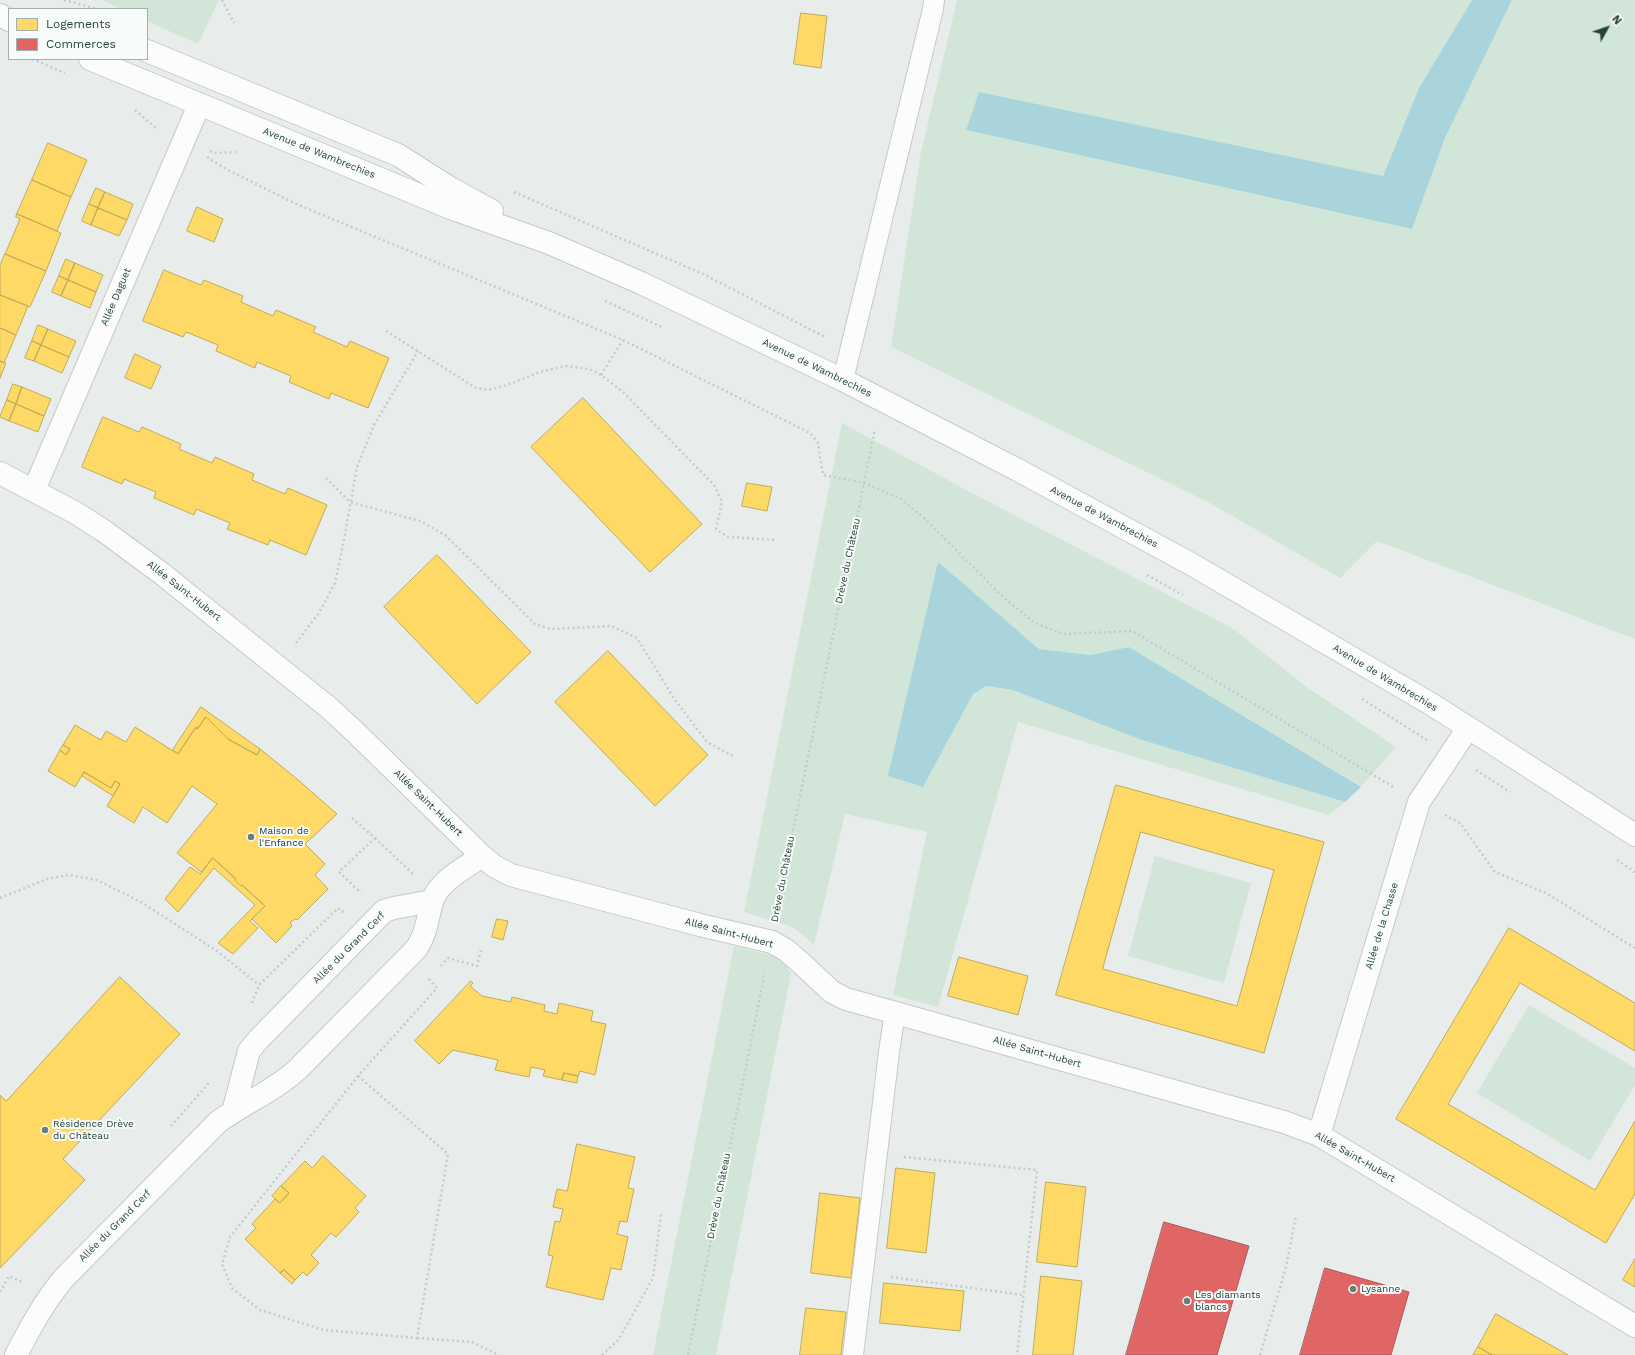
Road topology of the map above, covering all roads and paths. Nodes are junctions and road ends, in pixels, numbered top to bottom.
1 (64, 0) edge
2 (222, 0) edge
3 (934, 0) edge
4 (93, 8) edge
5 (234, 24) dead end
6 (148, 51) edge
7 (34, 60) edge
8 (92, 60) edge
9 (68, 74) dead end
10 (199, 105) junction
11 (134, 109) dead end
12 (183, 142) junction
13 (239, 152) dead end
14 (550, 243) junction
15 (603, 300) dead end
16 (668, 330) dead end
17 (386, 331) dead end
18 (623, 340) junction
19 (418, 351) junction
20 (601, 375) junction
21 (843, 380) junction
22 (882, 430) dead end
23 (0, 473) edge
24 (326, 478) dead end
25 (864, 483) junction
26 (34, 490) junction
27 (350, 502) junction
28 (775, 540) dead end
29 (1145, 574) dead end
30 (1186, 597) dead end
31 (293, 646) dead end
32 (1357, 697) dead end
33 (1468, 728) junction
34 (1451, 754) junction
35 (733, 756) dead end
36 (1516, 795) dead end
37 (1419, 802) junction
38 (352, 818) dead end
39 (1635, 835) edge
40 (482, 856) junction
41 (1615, 859) dead end
42 (1635, 872) edge
43 (364, 895) dead end
44 (0, 898) edge
45 (432, 901) junction
46 (349, 908) dead end
47 (772, 942) junction
48 (1635, 948) edge
49 (481, 950) dead end
50 (439, 968) dead end
51 (434, 974) dead end
52 (896, 1012) junction
53 (358, 1076) junction
54 (233, 1112) junction
55 (1319, 1135) junction
56 (877, 1155) junction
57 (661, 1214) dead end
58 (1296, 1216) dead end
59 (863, 1273) junction
60 (1023, 1295) junction
61 (1635, 1326) edge
62 (416, 1338) junction
63 (16, 1355) edge
64 (498, 1355) edge
65 (602, 1355) edge
66 (688, 1355) edge
67 (853, 1355) edge
68 (1017, 1355) edge
69 (1260, 1355) edge

1 - 4 path
2 - 5 path
3 - 21 lane
6 - 14 street, Avenue de Wambrechies
7 - 9 path
8 - 10 street, Avenue de Wambrechies
10 - 12 street, Allée Daguet
10 - 14 street, Avenue de Wambrechies
11 - 12 path
12 - 13 path
12 - 18 path
12 - 26 street, Allée Daguet
14 - 21 street, Avenue de Wambrechies
15 - 16 path
17 - 19 path
18 - 20 path
18 - 25 path
19 - 20 path
19 - 27 path
20 - 28 path
21 - 33 street, Avenue de Wambrechies
22 - 25 path, Drève du Château
23 - 26 street, Allée Saint-Hubert
24 - 27 path
25 - 37 path
25 - 47 path, Drève du Château
26 - 40 street, Allée Saint-Hubert
27 - 31 path
27 - 35 path
29 - 30 path
32 - 34 path
33 - 34 street, Allée de la Chasse
33 - 39 street, Avenue de Wambrechies
34 - 36 path
34 - 37 street, Allée de la Chasse
37 - 48 path
37 - 55 street, Allée de la Chasse
38 - 43 path
40 - 45 street
40 - 47 street, Allée Saint-Hubert
41 - 42 path
44 - 46 path
45 - 54 street, Allée du Grand Cerf
45 - 54 street, Allée du Grand Cerf
47 - 52 street, Allée Saint-Hubert
47 - 66 path, Drève du Château
49 - 50 path
51 - 53 path
52 - 55 street, Allée Saint-Hubert
52 - 56 lane
53 - 62 path
53 - 62 path
54 - 63 street, Allée du Grand Cerf
55 - 61 street, Allée Saint-Hubert
56 - 59 lane
56 - 60 path
57 - 65 path
58 - 69 path
59 - 60 path
59 - 67 lane
60 - 68 path
62 - 64 path

